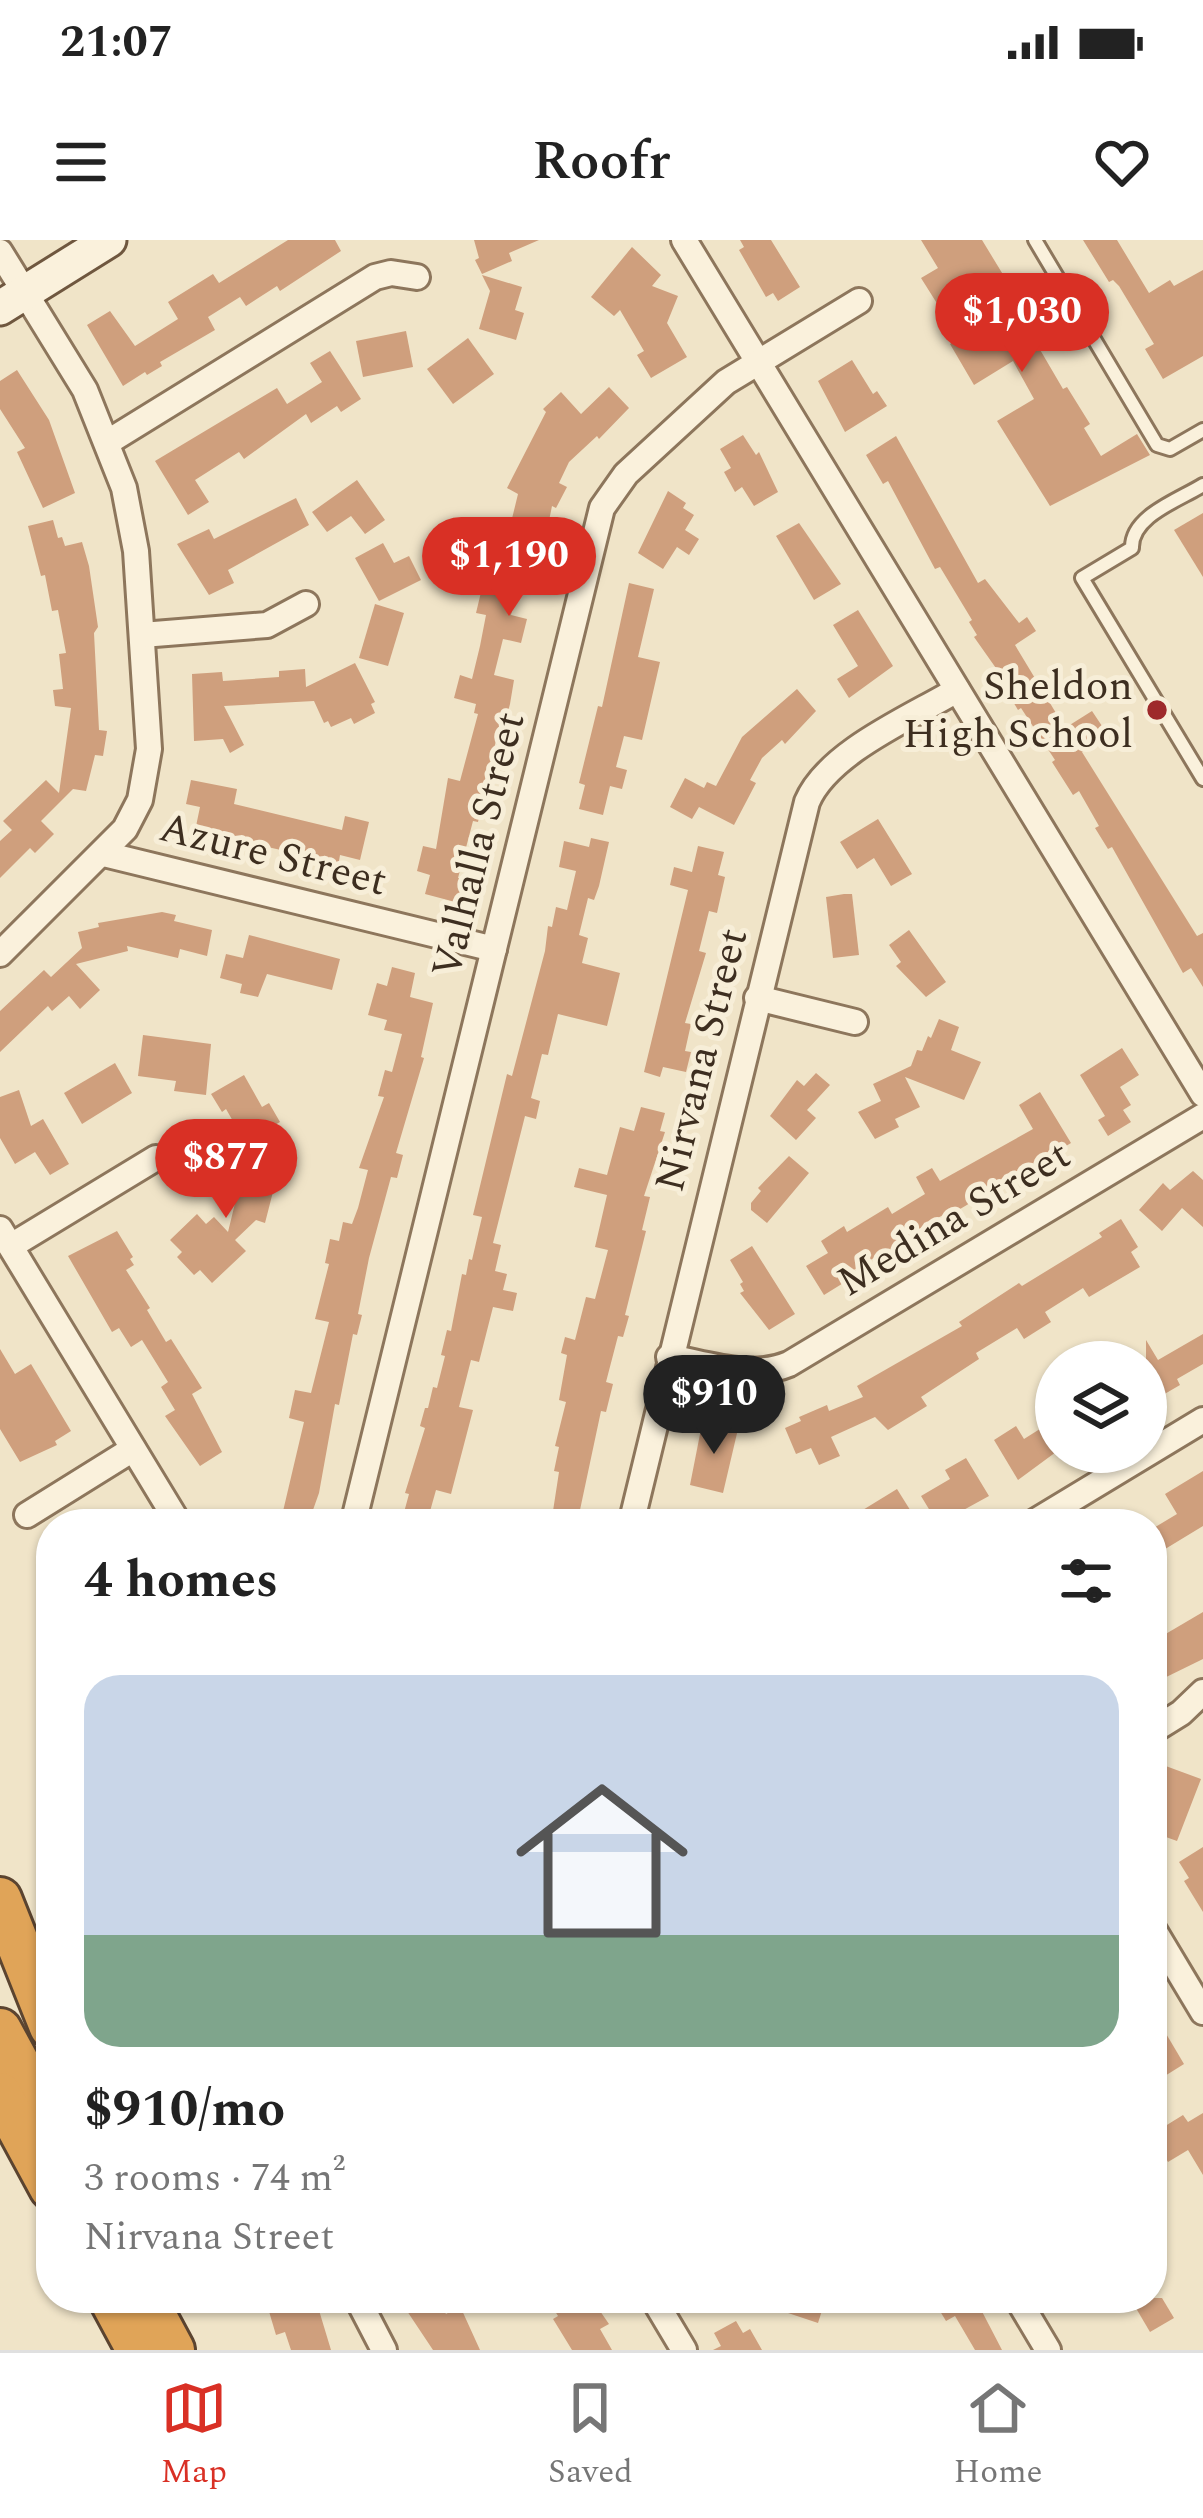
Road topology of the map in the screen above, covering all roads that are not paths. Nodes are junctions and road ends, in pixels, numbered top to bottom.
1 (109, 240) edge
2 (684, 240) edge
3 (1035, 240) edge
4 (0, 252) edge
5 (417, 278) dead end
6 (13, 300) edge
7 (859, 301) dead end
8 (758, 362) junction
9 (1203, 430) edge
10 (109, 442) junction
11 (1203, 485) edge
12 (306, 604) dead end
13 (142, 635) junction
14 (957, 690) junction
15 (1203, 779) edge
16 (133, 817) junction
17 (104, 854) junction
18 (165, 869) junction
19 (494, 949) junction
20 (0, 954) edge
21 (757, 998) junction
22 (855, 1022) dead end
23 (1203, 1094) edge
24 (1203, 1116) edge
25 (156, 1158) dead end
26 (5, 1238) edge
27 (669, 1357) junction
28 (1203, 1420) edge
29 (134, 1449) junction
30 (38, 1509) edge
31 (170, 1509) edge
32 (357, 1509) edge
33 (634, 1509) edge
34 (1056, 1509) edge
35 (36, 1510) edge
36 (28, 1515) dead end
37 (1203, 1692) edge
38 (1167, 1722) edge
39 (0, 1899) edge
40 (1167, 1952) edge
41 (36, 1989) edge
42 (1203, 2012) edge
43 (0, 2030) edge
44 (0, 2094) edge
45 (36, 2096) edge
46 (36, 2160) edge
47 (118, 2313) edge
48 (154, 2313) edge
49 (164, 2313) edge
50 (365, 2313) edge
51 (666, 2313) edge
52 (1026, 2313) edge
53 (138, 2350) edge
54 (177, 2350) edge
55 (384, 2350) edge
56 (684, 2350) edge
57 (1048, 2350) edge

1 - 6 main road
2 - 8 street
3 - 9 lane
4 - 6 street
5 - 10 street
6 - 10 street
7 - 8 street, Valhalla Street
8 - 14 street
8 - 19 street, Valhalla Street
10 - 13 street
11 - 15 lane
12 - 13 street
13 - 16 street
14 - 21 street, Nirvana Street
14 - 23 street
16 - 17 street
16 - 18 street
17 - 18 street, Azure Street
17 - 20 street
18 - 19 street, Azure Street
19 - 32 street, Valhalla Street
21 - 22 street
21 - 27 street, Nirvana Street
24 - 27 street, Medina Street
25 - 26 street
26 - 29 street
27 - 33 street, Nirvana Street
28 - 34 street
29 - 30 street
29 - 31 street
35 - 36 street
37 - 38 street
39 - 41 highway
40 - 42 street
43 - 45 highway
44 - 46 highway
47 - 53 highway
48 - 54 highway
49 - 54 highway
50 - 55 street
51 - 56 street
52 - 57 street

